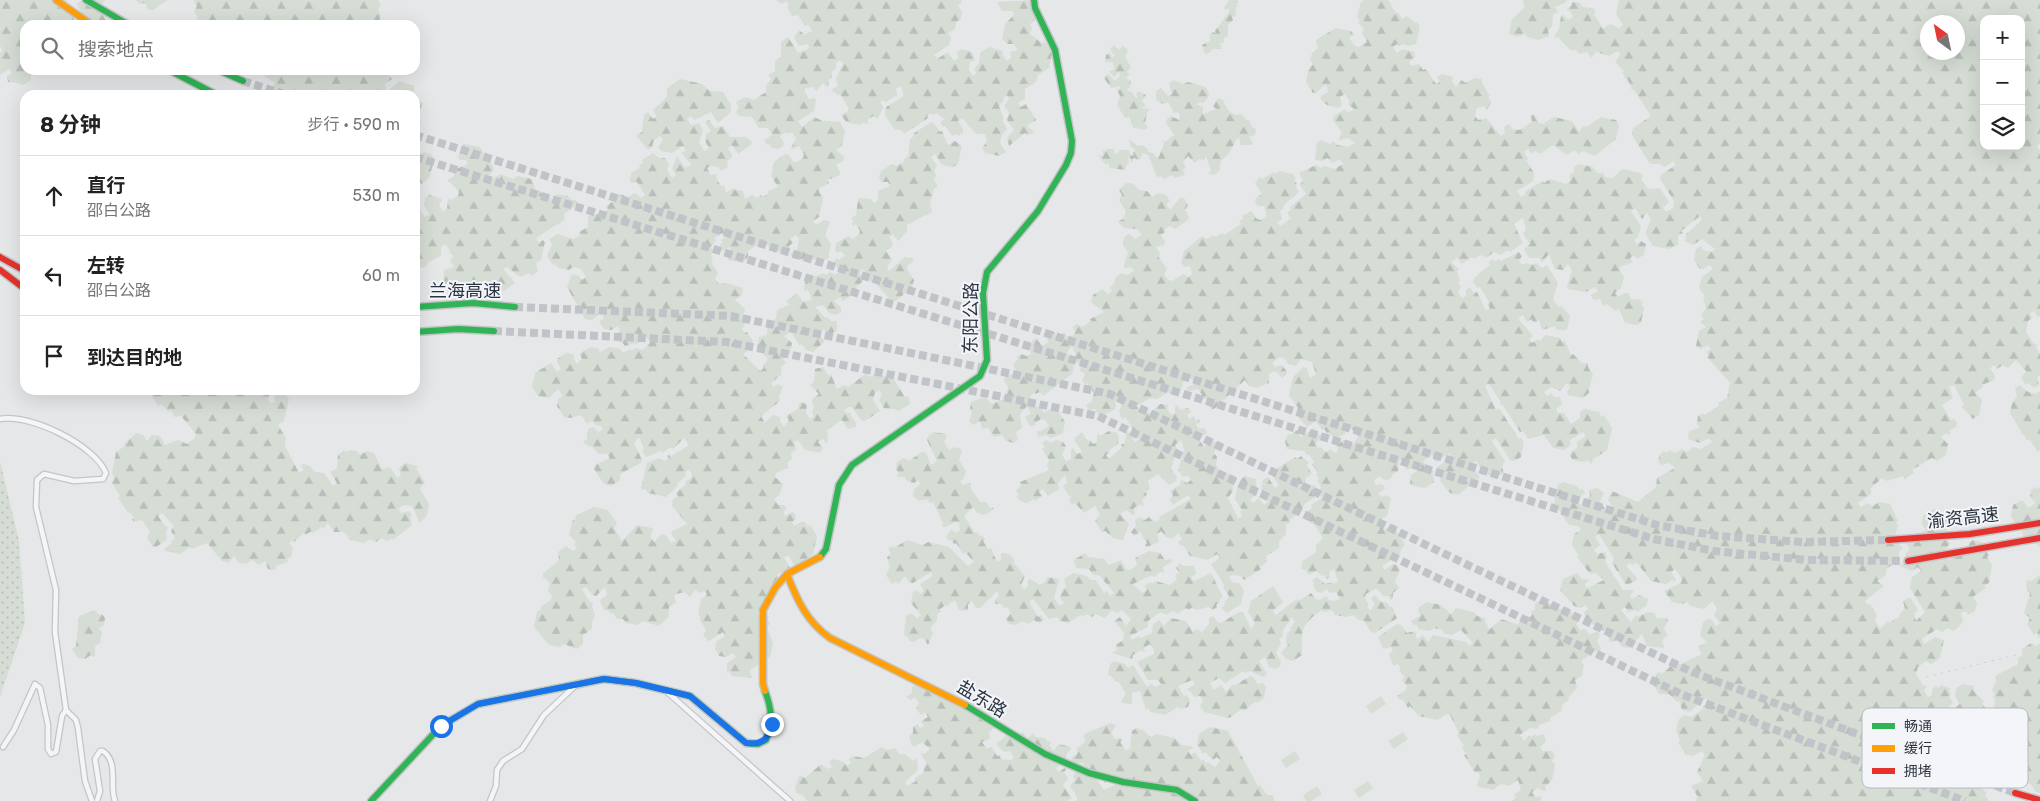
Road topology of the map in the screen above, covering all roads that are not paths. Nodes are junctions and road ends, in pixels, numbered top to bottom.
1 (56, 0) edge
2 (86, 0) edge
3 (1034, 0) edge
4 (85, 20) edge
5 (120, 20) edge
6 (179, 75) edge
7 (229, 75) edge
8 (243, 81) tunnel mouth
9 (207, 90) edge
10 (0, 257) edge
11 (20, 268) edge
12 (0, 270) edge
13 (20, 285) edge
14 (420, 307) edge
15 (515, 307) tunnel mouth
16 (494, 331) tunnel mouth
17 (420, 332) edge
18 (0, 419) edge
19 (2040, 523) edge
20 (2040, 538) edge
21 (1888, 540) tunnel mouth
22 (1908, 562) tunnel mouth
23 (787, 574) junction
24 (577, 684) junction
25 (663, 688) junction
26 (66, 710) junction
27 (3, 747) dead end
28 (2016, 792) tunnel mouth
29 (2040, 800) edge
30 (92, 801) edge
31 (97, 801) edge
32 (114, 801) edge
33 (371, 801) edge
34 (490, 801) edge
35 (790, 801) edge
36 (1195, 801) edge

1 - 4 main road
2 - 5 main road
3 - 23 main road, 东阳公路
6 - 9 main road
7 - 8 main road
10 - 11 main road
12 - 13 main road
14 - 15 main road, 兰海高速
16 - 17 main road
18 - 26 street
19 - 21 main road, 渝资高速
20 - 22 main road, 渝资高速
23 - 25 main road
23 - 36 main road, 盐东路
24 - 25 main road
24 - 33 main road
24 - 34 street
25 - 35 street
26 - 27 street
26 - 30 street
28 - 29 main road
31 - 32 street

